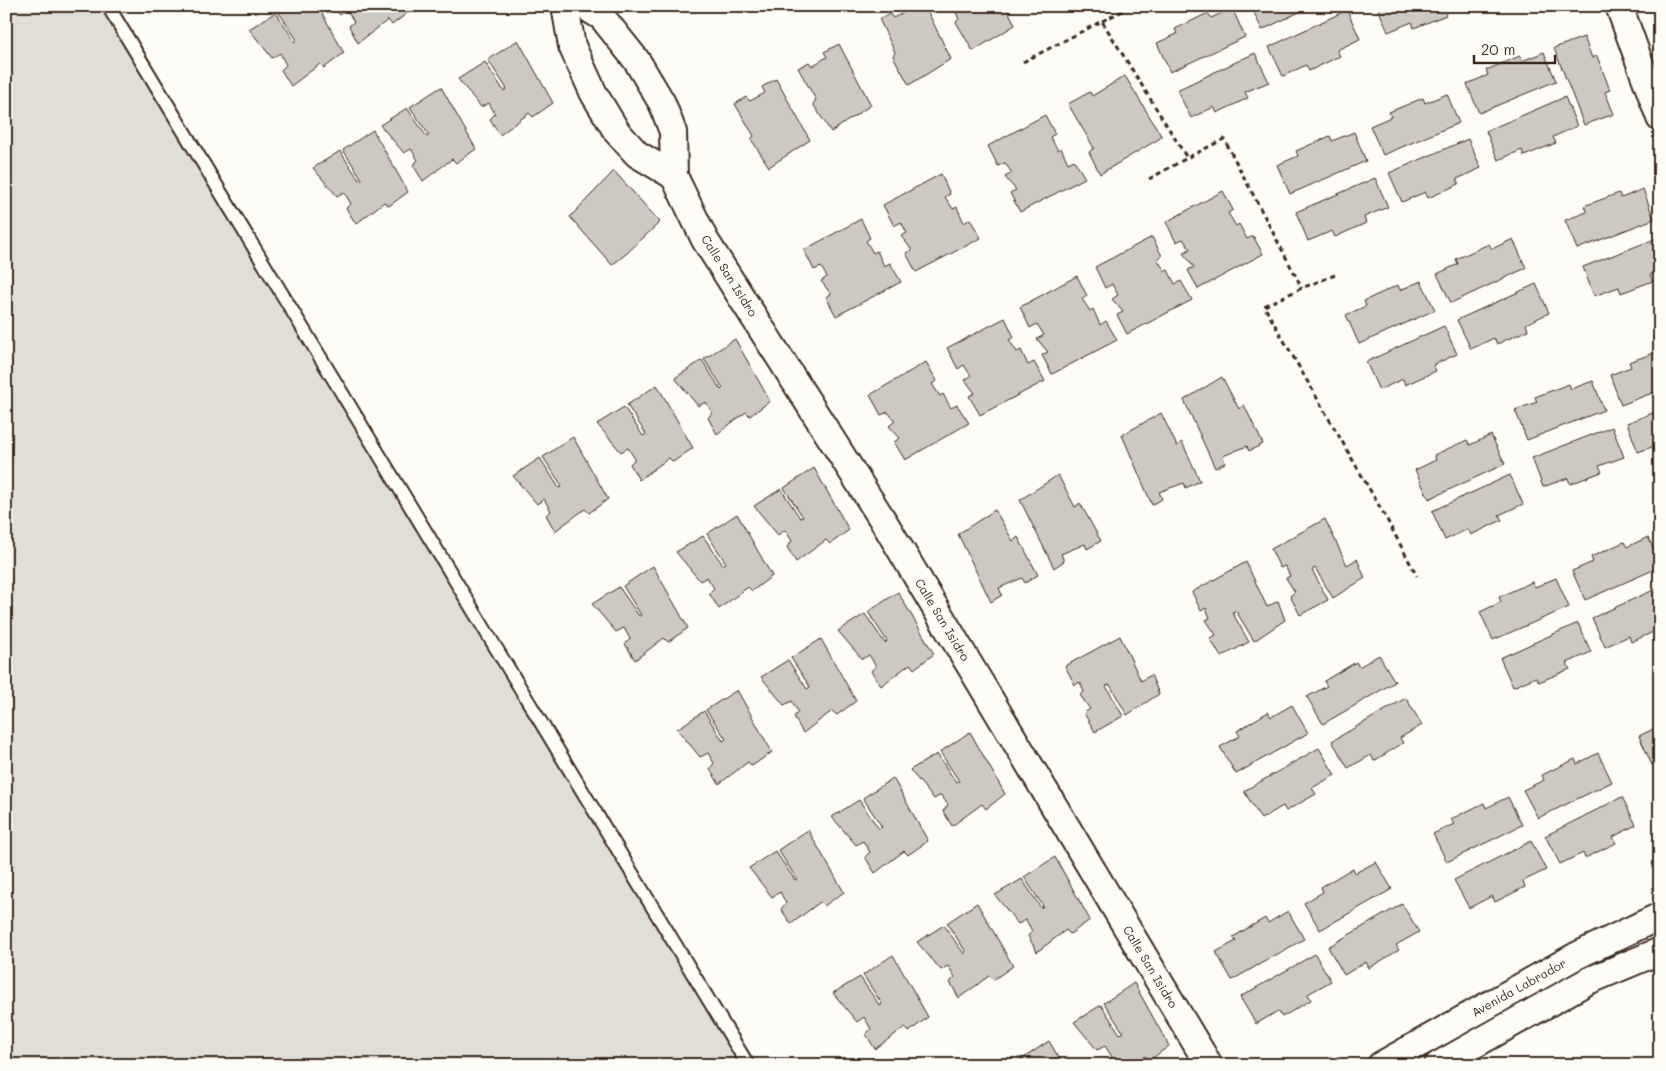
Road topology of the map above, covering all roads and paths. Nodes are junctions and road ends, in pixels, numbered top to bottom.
1 (108, 6) edge
2 (565, 6) edge
3 (584, 6) edge
4 (1134, 6) edge
5 (1619, 6) edge
6 (1102, 21) junction
7 (1023, 62) dead end
8 (1660, 118) edge
9 (1187, 158) junction
10 (674, 176) junction
11 (1149, 179) dead end
12 (1335, 275) dead end
13 (1302, 288) junction
14 (1417, 576) dead end
15 (1660, 916) edge
16 (1660, 951) edge
17 (1398, 1061) edge
18 (748, 1065) edge
19 (1209, 1065) edge
20 (1438, 1065) edge

1 - 18 lane
2 - 10 street
3 - 10 street, Calle San Isidro
4 - 6 path
5 - 8 street
6 - 7 path
6 - 9 path
9 - 11 path
9 - 13 path
10 - 19 street, Calle San Isidro
12 - 13 path
13 - 14 path
15 - 17 street, Avenida Labrador
16 - 20 street

